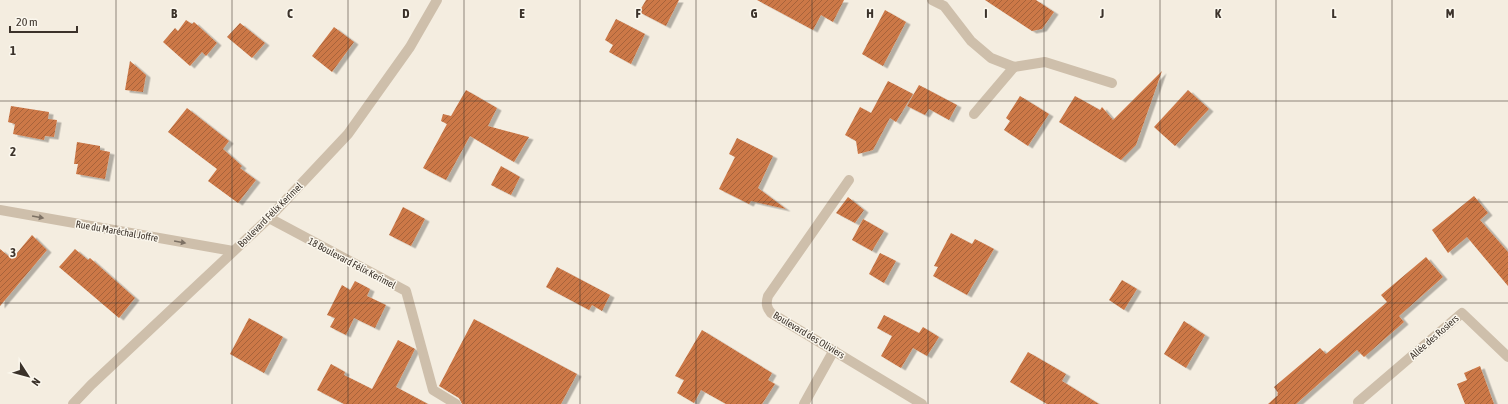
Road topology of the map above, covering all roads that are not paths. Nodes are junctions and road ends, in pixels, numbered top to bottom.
1 (437, 0) edge
2 (932, 0) edge
3 (1014, 67) junction
4 (1112, 83) dead end
5 (974, 114) dead end
6 (850, 180) dead end
7 (0, 210) edge
8 (269, 218) junction
9 (233, 251) junction
10 (834, 350) junction
11 (1508, 357) edge
12 (1358, 402) dead end
13 (73, 404) edge
14 (456, 404) edge
15 (804, 404) edge
16 (922, 404) edge

1 - 8 street, Boulevard Félix Kerimel
2 - 3 street
3 - 4 street
3 - 5 street
6 - 10 street, Boulevard des Oliviers
7 -> 9 street, Rue du Maréchal Joffre
8 - 9 street, Boulevard Félix Kerimel
8 - 14 street, 18 Boulevard Félix Kerimel
9 - 13 street, Boulevard Félix Kerimel
10 - 15 street
10 - 16 street, Boulevard des Oliviers
11 - 12 street, Allée des Rosiers

